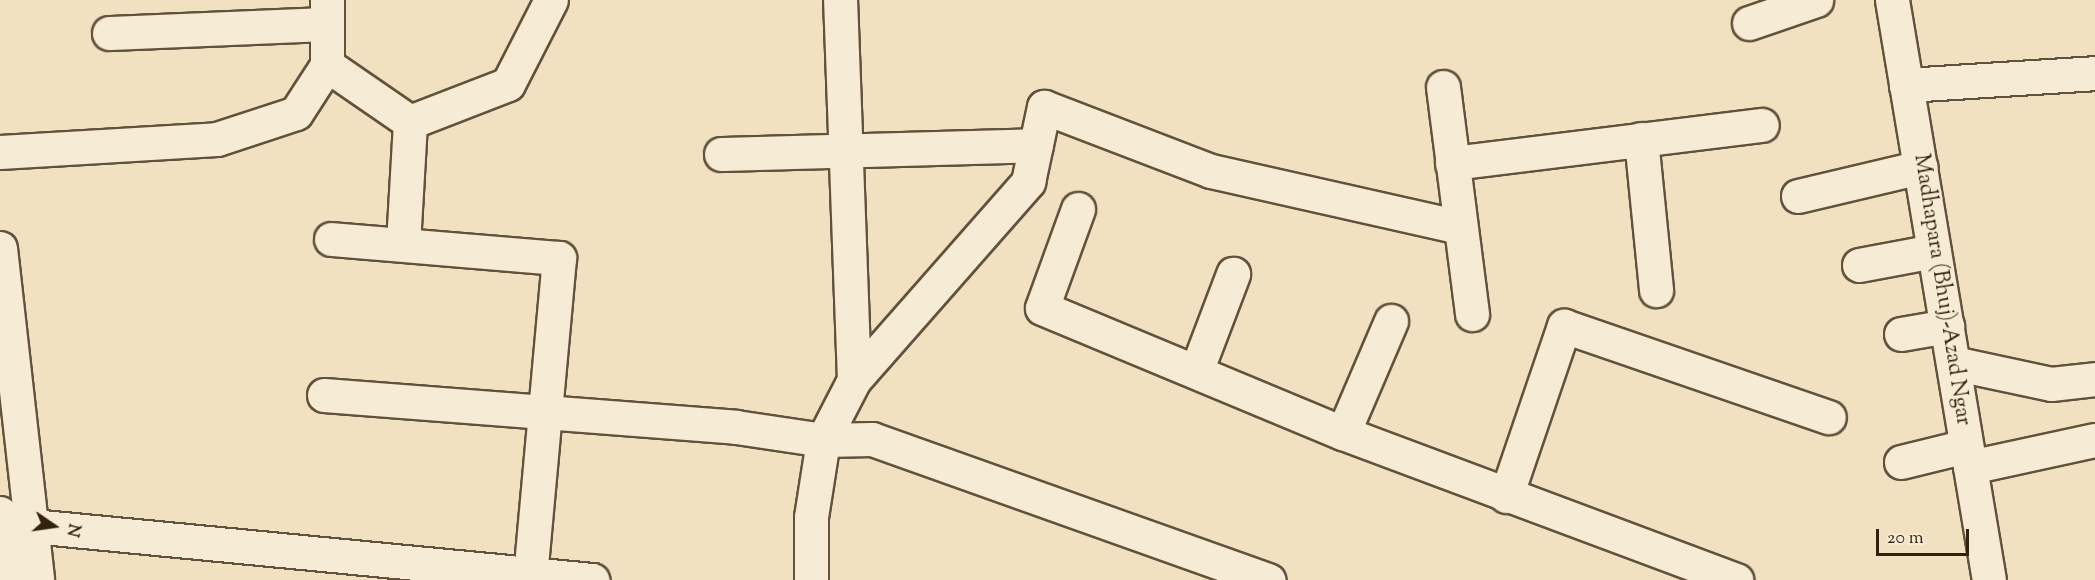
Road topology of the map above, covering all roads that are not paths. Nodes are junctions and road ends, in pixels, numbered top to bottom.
1 (551, 0) edge
2 (840, 0) edge
3 (1816, 0) edge
4 (1892, 0) edge
5 (327, 12) edge
6 (1749, 23) dead end
7 (109, 33) dead end
8 (327, 65) junction
9 (2095, 73) edge
10 (1906, 85) junction
11 (1443, 87) dead end
12 (410, 122) junction
13 (1762, 125) dead end
14 (1641, 140) junction
15 (1036, 145) junction
16 (849, 150) junction
17 (0, 152) edge
18 (721, 154) dead end
19 (1452, 163) junction
20 (1921, 167) junction
21 (1798, 196) dead end
22 (1078, 209) dead end
23 (1460, 227) junction
24 (332, 238) dead end
25 (403, 244) junction
26 (0, 248) edge
27 (1934, 251) junction
28 (1858, 265) dead end
29 (1233, 274) dead end
30 (1656, 290) dead end
31 (1472, 314) dead end
32 (1391, 321) dead end
33 (1947, 326) junction
34 (1900, 334) dead end
35 (1953, 363) junction
36 (1197, 369) junction
37 (2095, 379) edge
38 (854, 380) junction
39 (324, 395) dead end
40 (548, 413) junction
41 (1829, 417) dead end
42 (1343, 433) junction
43 (823, 440) junction
44 (2095, 440) edge
45 (1968, 457) junction
46 (1901, 462) dead end
47 (1506, 496) junction
48 (0, 513) edge
49 (32, 526) junction
50 (530, 574) junction
51 (7, 580) edge
52 (37, 580) edge
53 (592, 580) edge
54 (811, 580) edge
55 (1269, 580) edge
56 (1736, 580) edge
57 (1989, 580) edge

1 - 12 street
2 - 16 street
3 - 6 street
4 - 10 street, Madhapara (Bhuj)-Azad Ngar
5 - 7 street
5 - 8 street
8 - 12 street
8 - 17 street
9 - 10 street
10 - 20 street, Madhapara (Bhuj)-Azad Ngar
11 - 19 street
12 - 25 street
13 - 14 street
14 - 19 street
14 - 30 street
15 - 16 street
15 - 23 street
15 - 38 street
16 - 18 street
16 - 38 street
19 - 23 street
20 - 21 street
20 - 27 street, Madhapara (Bhuj)-Azad Ngar
22 - 36 street
23 - 31 street
24 - 25 street
25 - 40 street
26 - 49 street
27 - 28 street
27 - 33 street, Madhapara (Bhuj)-Azad Ngar
29 - 36 street
32 - 42 street
33 - 34 street
33 - 35 street, Madhapara (Bhuj)-Azad Ngar
35 - 37 street
35 - 45 street, Madhapara (Bhuj)-Azad Ngar
36 - 42 street
38 - 43 street
39 - 40 street
40 - 43 street
40 - 50 street
41 - 47 street
42 - 47 street
43 - 54 street
43 - 55 street
44 - 45 street
45 - 46 street
45 - 57 street, Madhapara (Bhuj)-Azad Ngar
47 - 56 street
48 - 51 street
49 - 50 street
49 - 52 street
50 - 53 street

